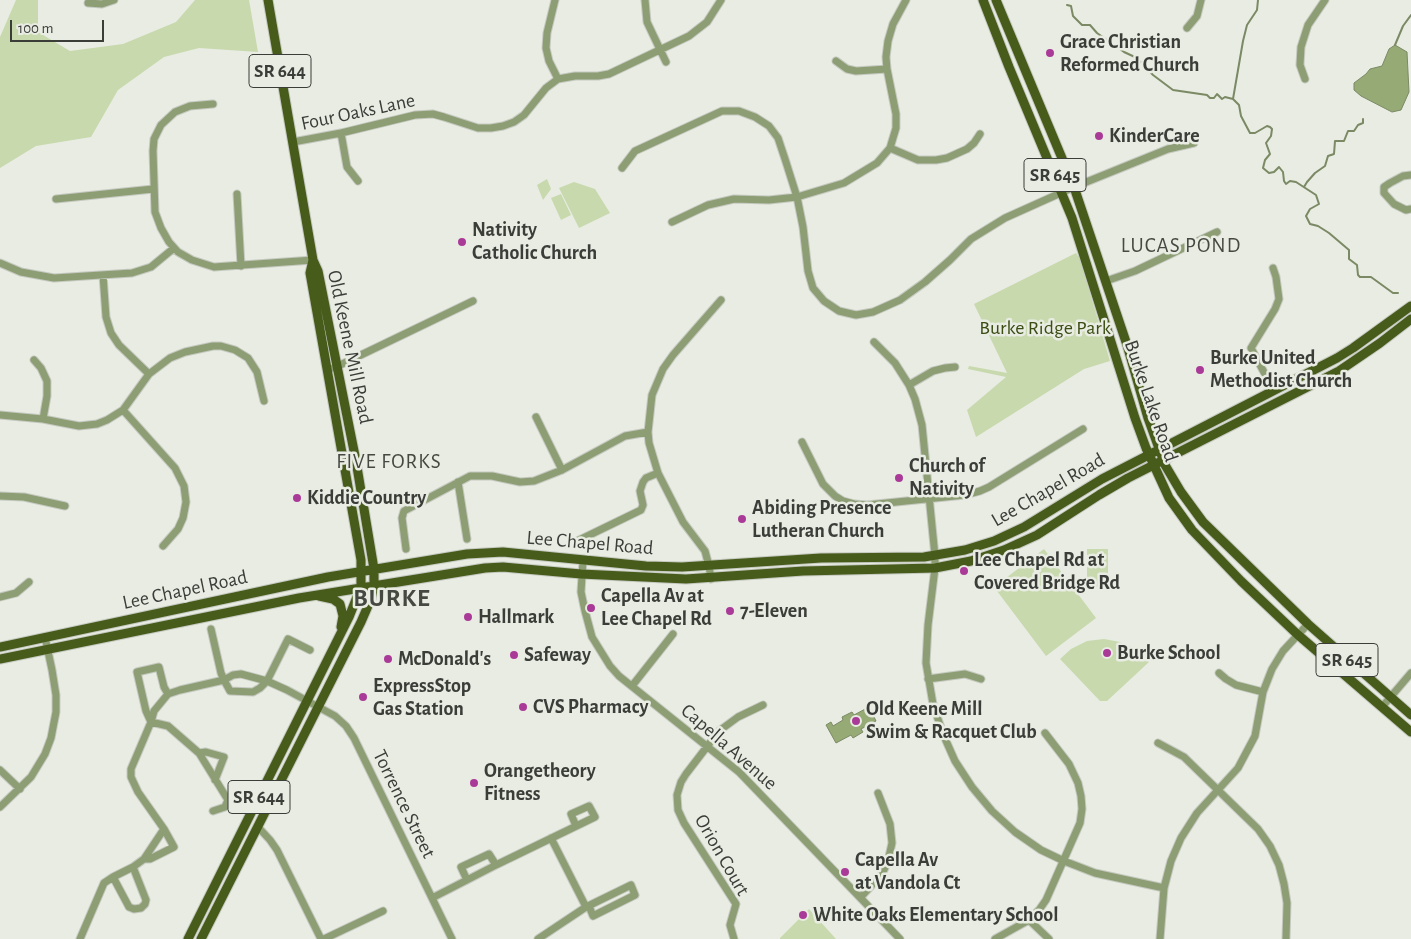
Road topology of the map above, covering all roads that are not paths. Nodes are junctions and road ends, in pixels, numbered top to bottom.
1 (114, 0) edge
2 (555, 0) edge
3 (645, 0) edge
4 (721, 0) edge
5 (906, 0) edge
6 (983, 0) edge
7 (996, 0) edge
8 (1201, 0) edge
9 (1325, 0) edge
10 (270, 1) edge
11 (88, 3) dead end
12 (1187, 28) dead end
13 (660, 50) junction
14 (836, 61) dead end
15 (666, 62) dead end
16 (887, 69) junction
17 (1305, 78) dead end
18 (558, 79) junction
19 (213, 104) dead end
20 (341, 133) junction
21 (980, 134) dead end
22 (293, 142) junction
23 (1194, 143) dead end
24 (890, 148) junction
25 (622, 168) dead end
26 (1411, 175) edge
27 (358, 181) dead end
28 (1074, 187) junction
29 (153, 189) junction
30 (1062, 193) junction
31 (237, 194) dead end
32 (797, 197) junction
33 (56, 199) dead end
34 (1411, 209) edge
35 (672, 222) dead end
36 (1217, 232) dead end
37 (174, 248) junction
38 (313, 260) junction
39 (0, 263) edge
40 (241, 266) junction
41 (1273, 268) dead end
42 (103, 275) junction
43 (1106, 281) junction
44 (721, 300) dead end
45 (473, 301) dead end
46 (1411, 306) edge
47 (1411, 319) edge
48 (874, 342) dead end
49 (34, 360) dead end
50 (955, 367) dead end
51 (332, 368) junction
52 (149, 374) junction
53 (908, 385) junction
54 (1274, 391) junction
55 (264, 401) dead end
56 (123, 410) junction
57 (0, 415) edge
58 (536, 417) dead end
59 (44, 419) junction
60 (1083, 429) dead end
61 (648, 432) junction
62 (802, 442) dead end
63 (1160, 449) junction
64 (1149, 454) junction
65 (1163, 460) junction
66 (1154, 465) junction
67 (562, 470) junction
68 (658, 473) junction
69 (458, 482) junction
70 (0, 496) edge
71 (929, 498) junction
72 (65, 506) dead end
73 (467, 538) dead end
74 (571, 544) dead end
75 (163, 546) dead end
76 (406, 549) dead end
77 (935, 556) junction
78 (583, 560) junction
79 (709, 566) junction
80 (935, 568) junction
81 (374, 569) junction
82 (362, 571) junction
83 (581, 574) junction
84 (711, 579) junction
85 (29, 582) dead end
86 (374, 585) junction
87 (361, 587) junction
88 (311, 596) junction
89 (0, 597) edge
90 (1308, 624) junction
91 (211, 629) dead end
92 (673, 634) dead end
93 (1297, 634) junction
94 (45, 637) junction
95 (338, 640) junction
96 (0, 647) edge
97 (48, 649) junction
98 (310, 650) dead end
99 (0, 659) edge
100 (1219, 673) dead end
101 (1411, 673) edge
102 (928, 679) junction
103 (980, 679) dead end
104 (224, 680) junction
105 (267, 681) junction
106 (632, 686) junction
107 (1263, 692) junction
108 (168, 694) junction
109 (1390, 698) junction
110 (307, 701) junction
111 (762, 705) dead end
112 (317, 707) junction
113 (1382, 707) junction
114 (1411, 715) edge
115 (151, 722) junction
116 (1411, 732) edge
117 (1045, 733) dead end
118 (1158, 743) dead end
119 (708, 746) junction
120 (199, 753) junction
121 (0, 770) edge
122 (214, 780) junction
123 (20, 789) junction
124 (1218, 790) junction
125 (878, 793) dead end
126 (0, 807) edge
127 (212, 811) dead end
128 (576, 826) dead end
129 (258, 827) junction
130 (164, 829) junction
131 (551, 838) junction
132 (144, 859) junction
133 (1064, 861) junction
134 (496, 866) junction
135 (133, 867) junction
136 (113, 877) junction
137 (467, 880) junction
138 (1164, 888) junction
139 (861, 897) junction
140 (432, 898) junction
141 (587, 907) junction
142 (383, 911) dead end
143 (1029, 920) junction
144 (80, 939) edge
145 (188, 939) edge
146 (201, 939) edge
147 (323, 939) edge
148 (452, 939) edge
149 (538, 939) edge
150 (734, 939) edge
151 (900, 939) edge
152 (995, 939) edge
153 (1049, 939) edge
154 (1160, 939) edge
155 (1286, 939) edge

1 - 11 street
2 - 18 street
3 - 13 street
4 - 13 street
5 - 16 street
6 - 30 main road, Burke Lake Road / SR 645
7 - 28 main road, Burke Lake Road / SR 645
8 - 12 street
9 - 17 street
10 - 22 main road, Old Keene Mill Road / SR 644
13 - 15 street
13 - 18 street
14 - 16 street
16 - 24 street
18 - 20 street, Four Oaks Lane
19 - 29 street
20 - 22 street, Four Oaks Lane
20 - 27 street
21 - 24 street
22 - 38 main road, Old Keene Mill Road / SR 644
23 - 28 street
24 - 32 street
25 - 32 street
26 - 34 street
28 - 30 street
28 - 43 main road, Burke Lake Road / SR 645
29 - 33 street
29 - 37 street
30 - 32 street
30 - 64 main road, Burke Lake Road / SR 645
31 - 40 street
32 - 35 street
36 - 43 street
37 - 40 street
37 - 42 street
38 - 40 street
38 - 51 main road, Old Keene Mill Road / SR 644
39 - 42 street
41 - 54 street
42 - 52 street
43 - 63 main road, Burke Lake Road / SR 645
44 - 61 street
45 - 51 street
46 - 54 main road, Lee Chapel Road
47 - 65 main road, Lee Chapel Road
48 - 53 street
49 - 59 street
50 - 53 street
51 - 81 main road, Old Keene Mill Road / SR 644
51 - 82 main road, Old Keene Mill Road / SR 644
52 - 55 street
52 - 56 street
53 - 71 street
54 - 63 main road, Lee Chapel Road
56 - 59 street
56 - 75 street
57 - 59 street
58 - 67 street
60 - 71 street
61 - 67 street
61 - 68 street
62 - 71 street
63 - 64 main road, Lee Chapel Road
63 - 65 main road, Burke Lake Road / SR 645
64 - 66 main road, Burke Lake Road / SR 645
64 - 77 main road, Lee Chapel Road
65 - 66 main road, Lee Chapel Road
65 - 90 main road, Burke Lake Road / SR 645
66 - 80 main road, Lee Chapel Road
66 - 93 main road, Burke Lake Road / SR 645
67 - 69 street
68 - 74 street
68 - 79 street
69 - 73 street
69 - 76 street
70 - 72 street
71 - 77 street
77 - 79 main road, Lee Chapel Road
77 - 80 street
78 - 79 main road, Lee Chapel Road
78 - 81 main road, Lee Chapel Road
78 - 83 street, Capella Avenue
79 - 84 street
80 - 84 main road, Lee Chapel Road
80 - 102 street
81 - 82 main road, Lee Chapel Road
81 - 86 main road, Old Keene Mill Road / SR 644
82 - 87 main road, Old Keene Mill Road / SR 644
82 - 94 main road, Lee Chapel Road
83 - 84 main road, Lee Chapel Road
83 - 86 main road, Lee Chapel Road
83 - 106 street, Capella Avenue
85 - 89 street
86 - 87 main road, Lee Chapel Road
86 - 112 main road, Old Keene Mill Road / SR 644
87 - 88 main road, Lee Chapel Road
87 - 95 main road, Old Keene Mill Road / SR 644
88 - 95 main road
88 - 97 main road, Lee Chapel Road
90 - 93 street
90 - 109 main road, Burke Lake Road / SR 645
91 - 104 street
92 - 106 street
93 - 107 street
93 - 113 main road, Burke Lake Road / SR 645
94 - 96 main road, Lee Chapel Road
94 - 97 street
95 - 110 main road, Old Keene Mill Road / SR 644
97 - 99 main road, Lee Chapel Road
97 - 123 street
98 - 105 street
100 - 107 street
101 - 109 street
102 - 103 street
102 - 133 street
104 - 105 street, Torrence Street
104 - 105 street
104 - 108 street, Torrence Street
105 - 110 street, Torrence Street
106 - 119 street, Capella Avenue
107 - 124 street
108 - 115 street
108 - 115 street
109 - 113 street
109 - 114 main road, Burke Lake Road / SR 645
110 - 112 street, Torrence Street
110 - 145 main road, Old Keene Mill Road / SR 644
111 - 119 street, Orion Court
112 - 129 main road, Old Keene Mill Road / SR 644
112 - 140 street, Torrence Street
113 - 116 main road, Burke Lake Road / SR 645
115 - 120 street
115 - 130 street
117 - 133 street
118 - 124 street
119 - 139 street, Capella Avenue
119 - 150 street, Orion Court
120 - 122 street
120 - 122 street
121 - 123 street
122 - 127 street
123 - 126 street
124 - 138 street
124 - 155 street
125 - 139 street
128 - 131 street
129 - 146 main road, Old Keene Mill Road / SR 644
129 - 147 street
130 - 132 street
130 - 132 street
131 - 134 street
131 - 141 street
132 - 135 street
133 - 138 street
133 - 143 street
134 - 137 street
134 - 137 street
135 - 136 street
135 - 136 street
136 - 144 street
137 - 140 street
138 - 154 street
139 - 151 street, Capella Avenue
140 - 148 street, Torrence Street
141 - 141 street
141 - 149 street
142 - 147 street
143 - 152 street
143 - 153 street

